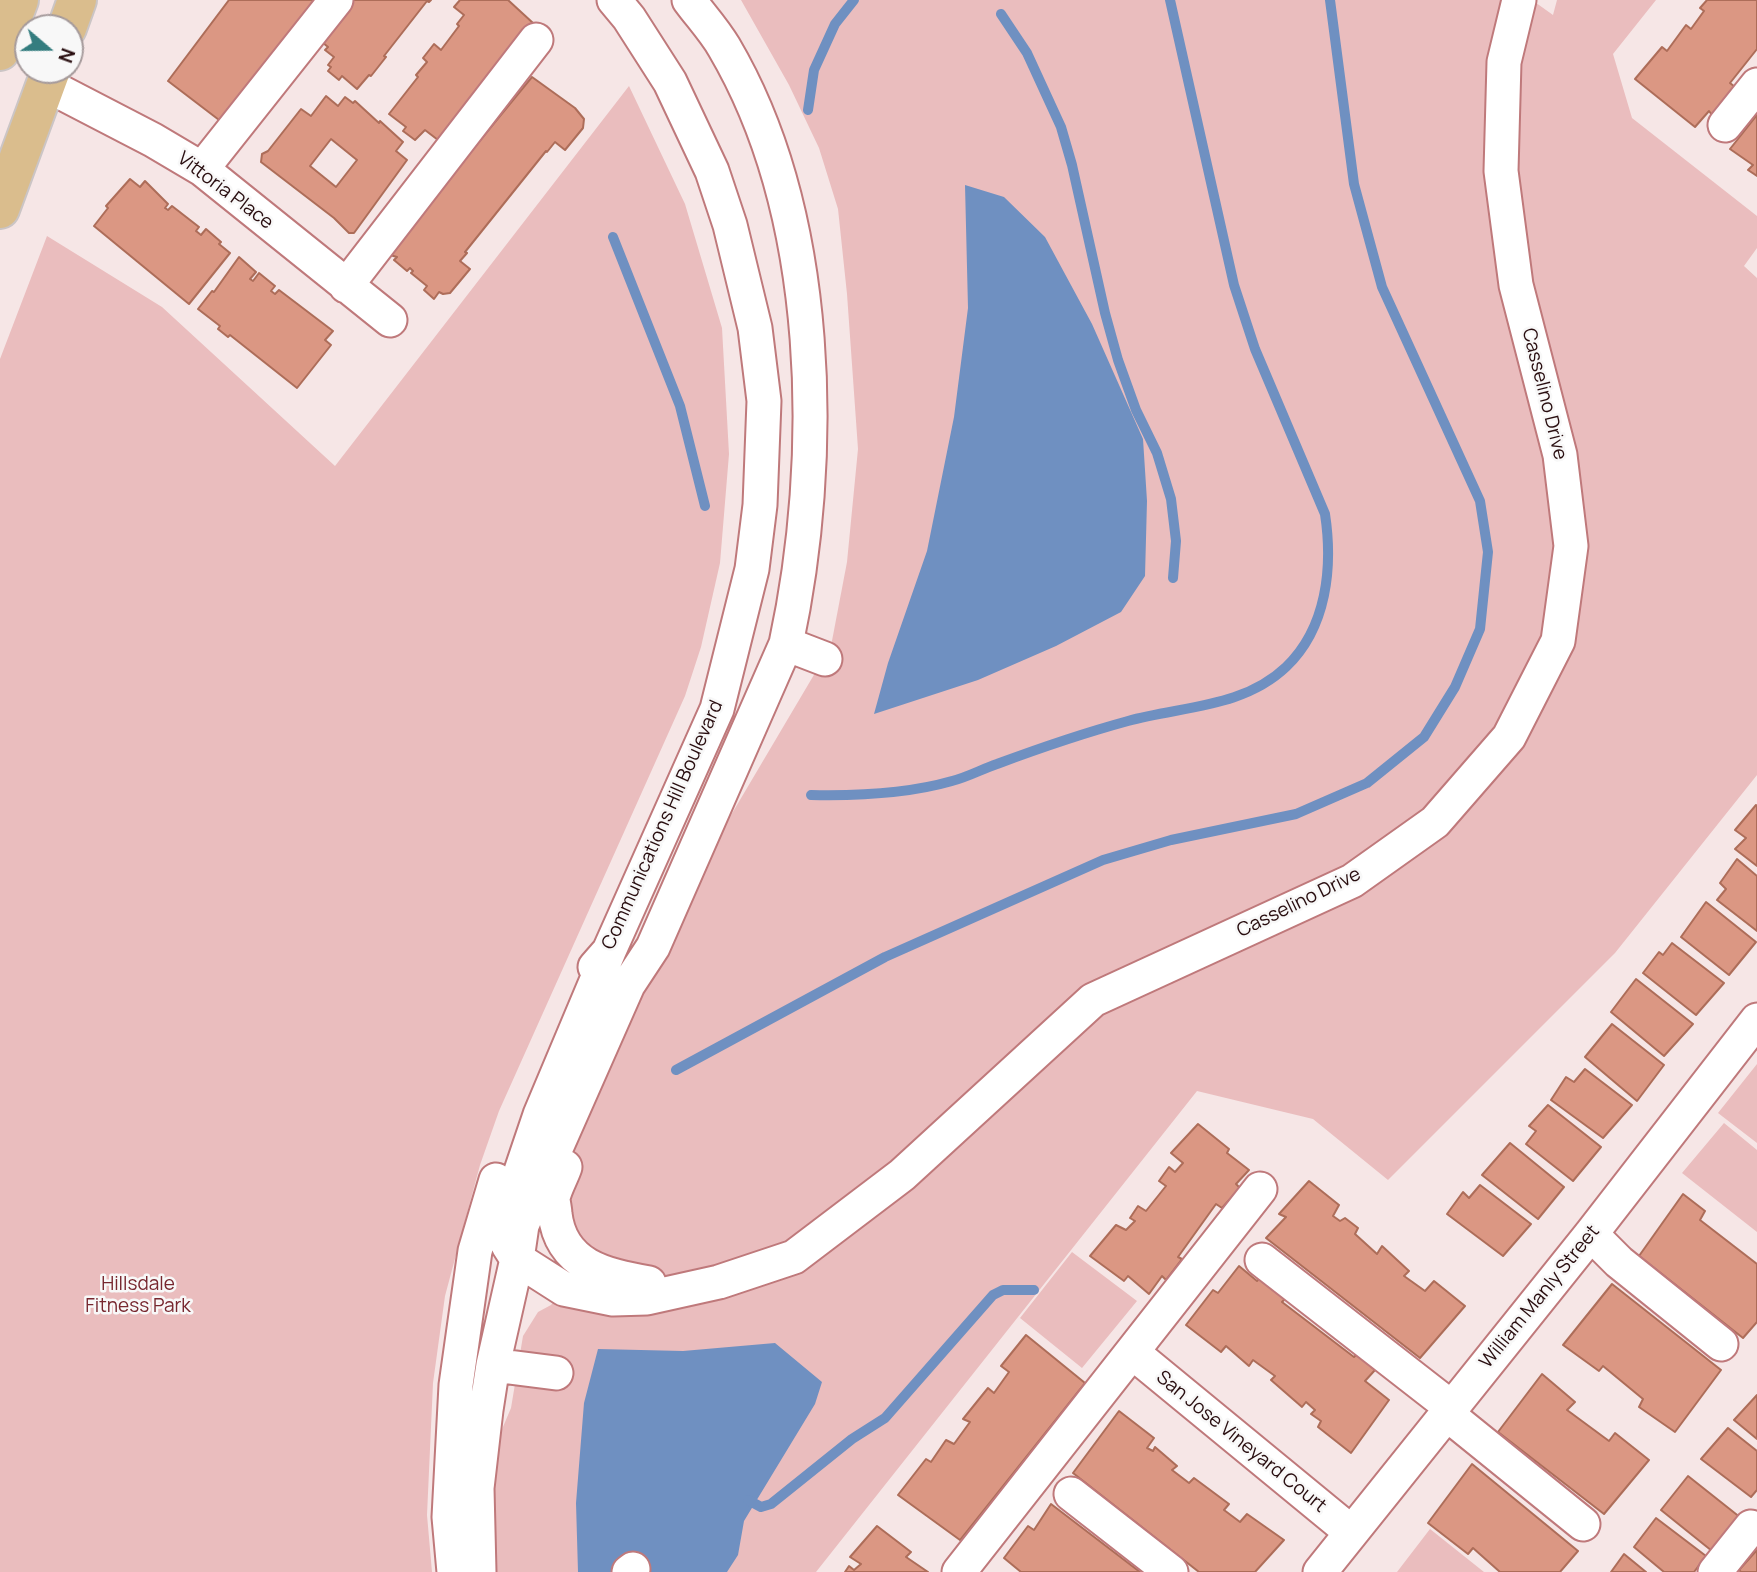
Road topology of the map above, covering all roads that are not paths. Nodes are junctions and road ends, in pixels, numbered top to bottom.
1 (19, 0) edge
2 (336, 0) edge
3 (614, 0) edge
4 (689, 0) edge
5 (1519, 0) edge
6 (536, 40) dead end
7 (0, 51) edge
8 (45, 84) edge
9 (59, 84) edge
10 (1757, 85) edge
11 (1725, 125) dead end
12 (202, 169) junction
13 (0, 209) edge
14 (346, 286) junction
15 (390, 320) dead end
16 (786, 645) junction
17 (825, 659) dead end
18 (653, 947) junction
19 (608, 951) junction
20 (1757, 1020) edge
21 (1260, 1189) dead end
22 (1591, 1234) junction
23 (517, 1259) junction
24 (1262, 1259) dead end
25 (685, 1289) junction
26 (1721, 1344) dead end
27 (1132, 1352) junction
28 (493, 1365) junction
29 (556, 1373) dead end
30 (1450, 1410) junction
31 (1071, 1494) dead end
32 (1583, 1524) dead end
33 (1751, 1527) dead end
34 (1351, 1532) junction
35 (454, 1572) edge
36 (479, 1572) edge
37 (959, 1572) edge
38 (1171, 1572) edge
39 (1320, 1572) edge
40 (1715, 1572) edge

1 - 7 main road
2 - 12 street
3 - 19 street, Communications Hill Boulevard
4 - 16 street, Communications Hill Boulevard
5 - 25 street, Casselino Drive
6 - 14 street
8 - 13 main road
9 - 12 street, Vittoria Place
10 - 11 street
12 - 14 street, Vittoria Place
14 - 15 street, Vittoria Place
16 - 17 street
16 - 18 street, Communications Hill Boulevard
18 - 23 street, Communications Hill Boulevard
18 - 25 street
19 - 23 street
19 - 35 street, Communications Hill Boulevard
20 - 22 street, William Manly Street
21 - 27 street
22 - 26 street
22 - 30 street, William Manly Street
23 - 25 street, Casselino Drive
23 - 28 street, Communications Hill Boulevard
24 - 30 street
27 - 34 street, San Jose Vineyard Court
27 - 37 street
28 - 29 street
28 - 36 street, Communications Hill Boulevard
30 - 32 street
30 - 34 street, William Manly Street
31 - 38 street
33 - 40 street
34 - 39 street, William Manly Street

